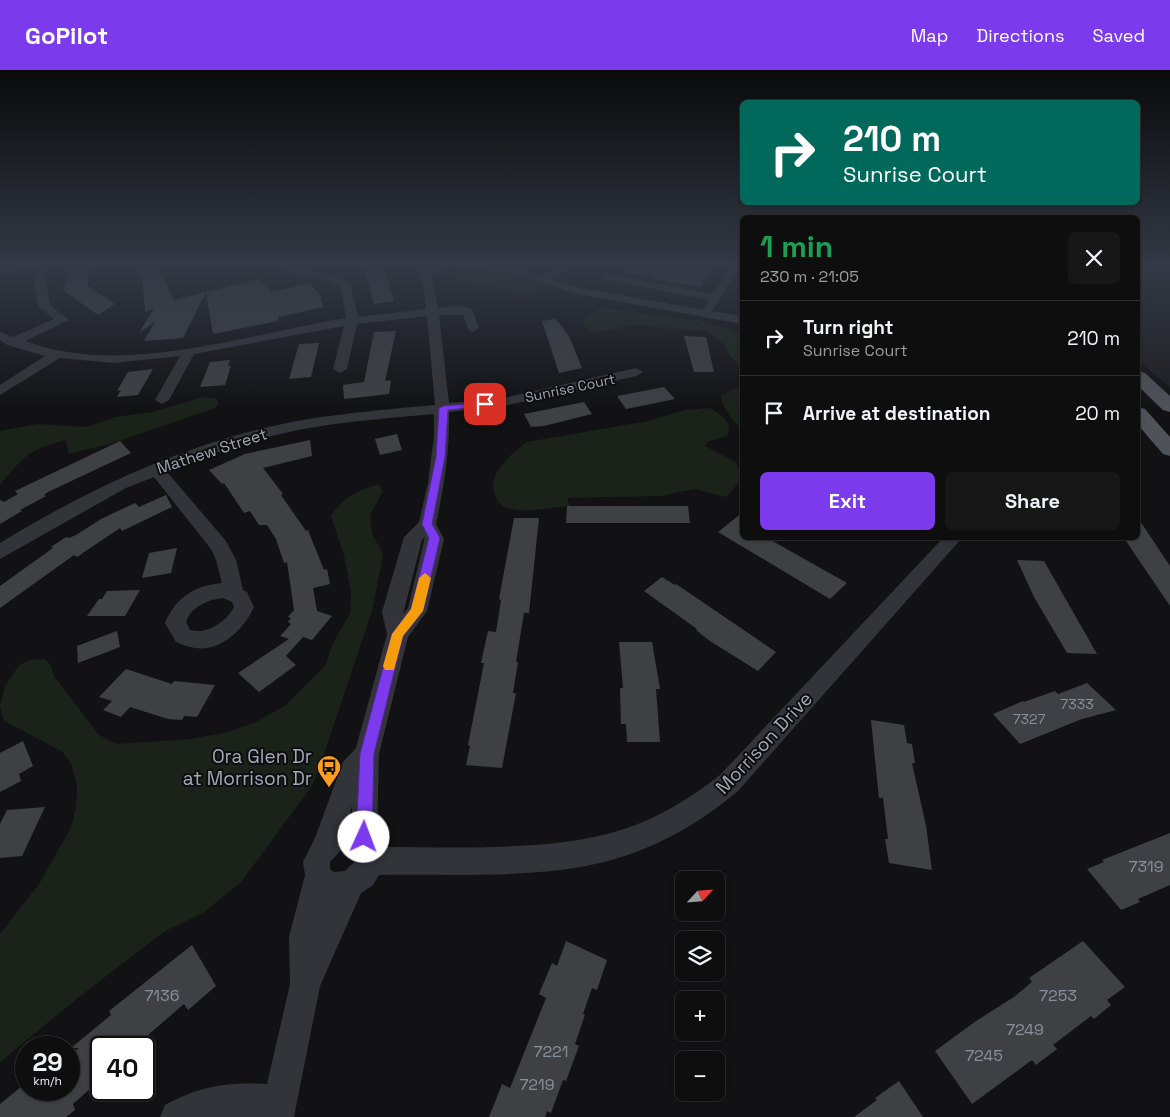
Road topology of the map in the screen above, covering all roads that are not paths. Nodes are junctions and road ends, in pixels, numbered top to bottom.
1 (433, 312) edge
2 (53, 313) edge
3 (351, 313) edge
4 (424, 313) edge
5 (466, 313) edge
6 (700, 313) edge
7 (706, 314) joint
8 (352, 320) junction
9 (740, 320) edge
10 (473, 328) dead end
11 (6, 339) edge
12 (189, 352) junction
13 (57, 354) junction
14 (340, 369) dead end
15 (636, 372) dead end
16 (1140, 379) edge
17 (0, 391) edge
18 (162, 400) dead end
19 (1170, 406) edge
20 (444, 408) junction
21 (1140, 415) edge
22 (1170, 450) edge
23 (156, 468) junction
24 (951, 540) edge
25 (0, 552) edge
26 (234, 592) dead end
27 (367, 754) junction
28 (326, 844) junction
29 (367, 849) junction
30 (318, 876) junction
31 (351, 884) junction
32 (305, 984) junction
33 (278, 1109) edge
34 (177, 1117) edge

1 - 20 street
2 - 11 street
3 - 8 street
4 - 8 street
5 - 10 street
6 - 7 street
7 - 9 street
8 - 12 street
8 - 14 street
11 - 13 street
12 - 13 street
12 - 18 street
13 - 17 street
15 - 20 street, Sunrise Court
16 - 19 main road
20 - 23 street, Mathew Street
20 - 27 street
21 - 22 main road
23 - 25 street, Mathew Street
23 - 26 street
24 - 29 street, Morrison Drive
27 - 28 street
27 - 29 street
28 - 29 street
28 - 30 street
29 - 31 street
30 - 31 street
30 - 32 street
31 - 32 street
32 - 33 street
33 - 34 street

